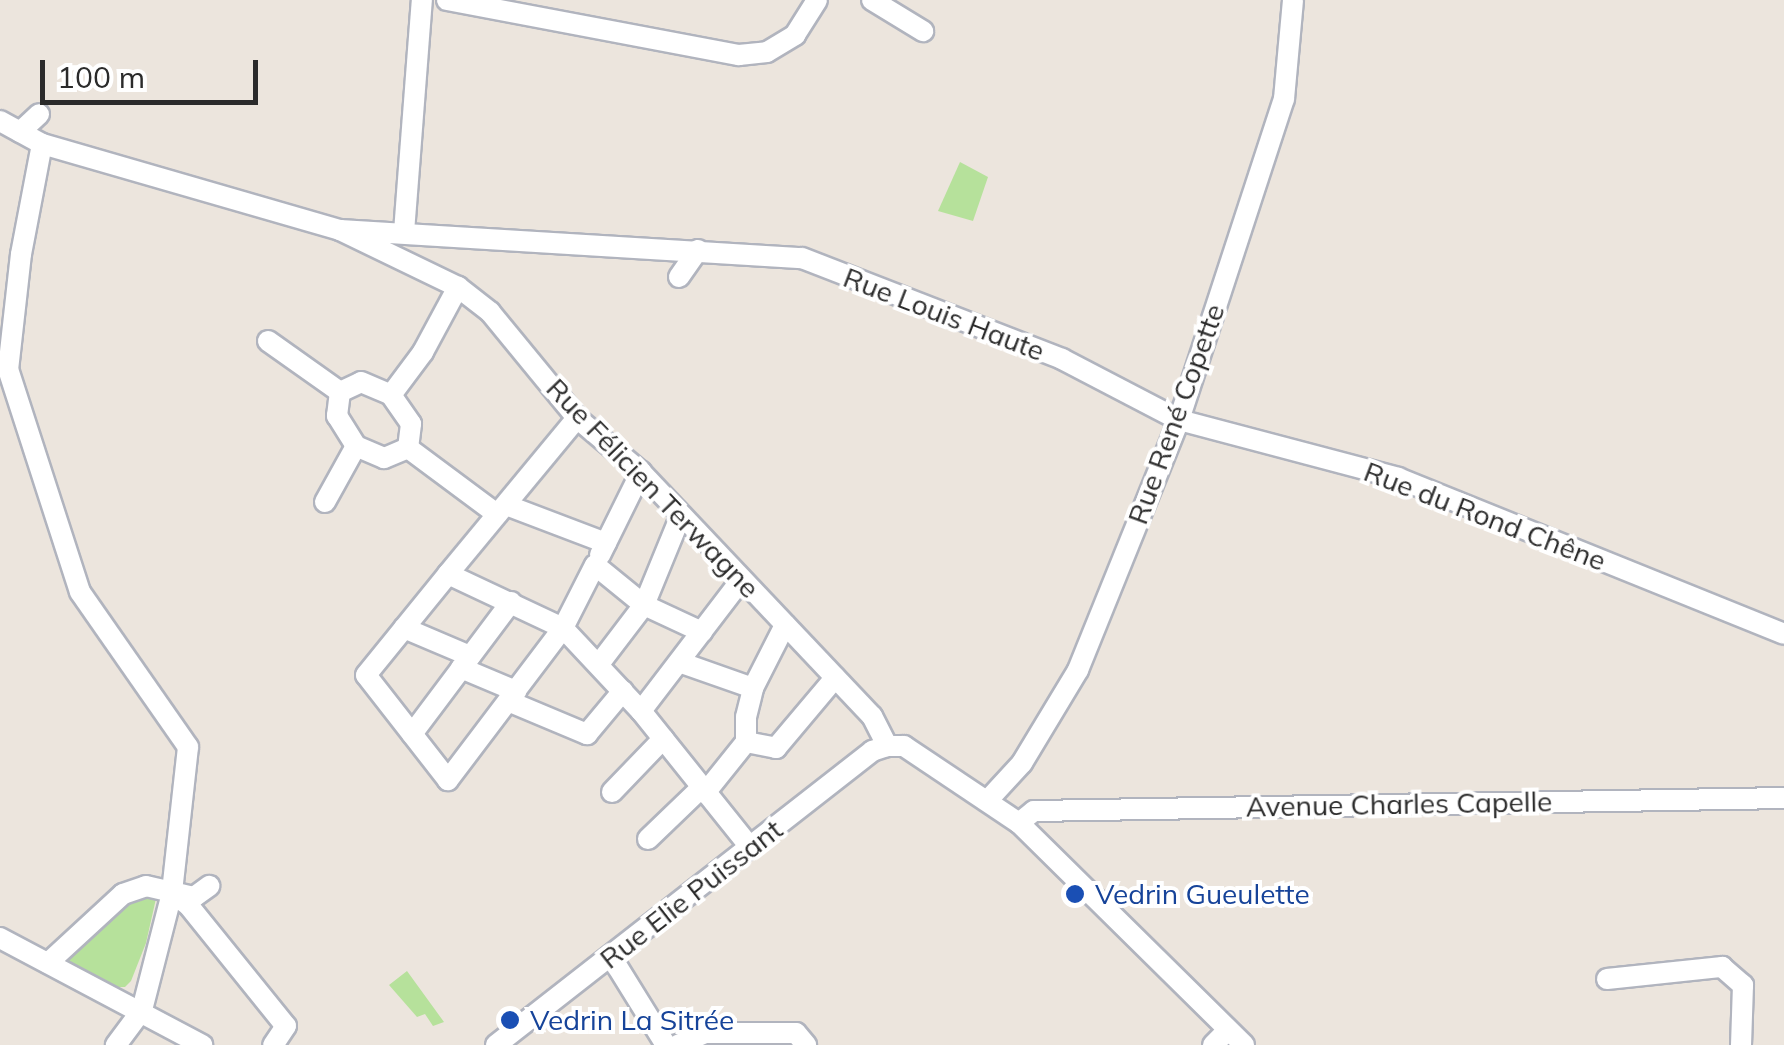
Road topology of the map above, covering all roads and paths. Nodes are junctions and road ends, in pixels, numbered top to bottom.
1 (422, 0) edge
2 (447, 0) edge
3 (817, 0) edge
4 (872, 0) edge
5 (1293, 0) edge
6 (922, 31) dead end
7 (39, 114) dead end
8 (0, 121) edge
9 (20, 132) junction
10 (42, 144) junction
11 (340, 230) junction
12 (404, 232) junction
13 (698, 250) junction
14 (678, 277) dead end
15 (458, 287) junction
16 (268, 341) dead end
17 (340, 392) junction
18 (391, 395) junction
19 (577, 418) junction
20 (1179, 420) junction
21 (356, 446) junction
22 (408, 448) junction
23 (641, 472) junction
24 (326, 502) dead end
25 (501, 510) junction
26 (682, 515) junction
27 (606, 543) junction
28 (595, 566) junction
29 (448, 574) junction
30 (742, 579) junction
31 (511, 602) junction
32 (644, 604) junction
33 (785, 624) junction
34 (404, 628) junction
35 (563, 628) junction
36 (702, 632) junction
37 (1784, 634) edge
38 (466, 662) junction
39 (679, 662) junction
40 (599, 664) junction
41 (835, 678) junction
42 (754, 688) junction
43 (623, 692) junction
44 (512, 696) junction
45 (641, 712) junction
46 (412, 734) junction
47 (663, 740) junction
48 (746, 742) junction
49 (887, 746) junction
50 (703, 790) junction
51 (612, 792) dead end
52 (1784, 798) edge
53 (988, 800) junction
54 (1019, 823) junction
55 (648, 839) dead end
56 (750, 847) junction
57 (209, 886) dead end
58 (172, 893) junction
59 (0, 938) edge
60 (612, 958) junction
61 (48, 963) junction
62 (1606, 980) dead end
63 (142, 1010) junction
64 (1220, 1037) edge
65 (116, 1045) edge
66 (202, 1045) edge
67 (272, 1045) edge
68 (496, 1045) edge
69 (666, 1045) edge
70 (678, 1045) edge
71 (806, 1045) edge
72 (1244, 1045) edge
73 (1741, 1045) edge

1 - 12 street
2 - 3 street
4 - 6 street
5 - 20 street, Rue René Copette
7 - 9 street
8 - 9 street, Rue Félicien Terwagne
9 - 10 street, Rue Félicien Terwagne
10 - 11 street, Rue Félicien Terwagne
10 - 58 street
11 - 12 street, Rue Louis Haute
11 - 15 street, Rue Félicien Terwagne
12 - 13 street, Rue Louis Haute
13 - 14 street
13 - 20 street, Rue Louis Haute
15 - 18 street
15 - 19 street, Rue Félicien Terwagne
16 - 17 street
17 - 18 street
17 - 21 street
18 - 22 street
19 - 23 street, Rue Félicien Terwagne
19 - 25 street
20 - 37 street, Rue du Rond Chêne
20 - 53 street, Rue René Copette
21 - 22 street
21 - 24 street
22 - 25 street
23 - 26 street, Rue Félicien Terwagne
23 - 27 street
25 - 27 street
25 - 29 street
26 - 30 street, Rue Félicien Terwagne
26 - 32 street
27 - 28 street
28 - 32 street
28 - 35 street
29 - 31 street
29 - 34 street
30 - 33 street, Rue Félicien Terwagne
30 - 36 street
31 - 35 street
31 - 38 street
32 - 36 street
32 - 40 street
33 - 41 street, Rue Félicien Terwagne
33 - 42 street
34 - 38 street
34 - 46 street
35 - 40 street
35 - 44 street
36 - 39 street
38 - 44 street
38 - 46 street
39 - 42 street
39 - 45 street
40 - 43 street
41 - 48 street
41 - 49 street, Rue Félicien Terwagne
42 - 48 street
43 - 44 street
43 - 45 street
44 - 46 street
45 - 47 street
47 - 50 street
47 - 51 street
48 - 50 street
49 - 53 street
49 - 56 street, Rue Elie Puissant
50 - 55 street
50 - 56 street
52 - 54 street, Avenue Charles Capelle
53 - 54 street
54 - 64 street
56 - 60 street, Rue Elie Puissant
57 - 58 street
58 - 61 street
58 - 63 street
58 - 67 street
59 - 61 street
60 - 68 street, Rue Elie Puissant
60 - 69 street
61 - 63 street
62 - 73 street
63 - 65 street
63 - 66 street
64 - 72 street
70 - 71 street

